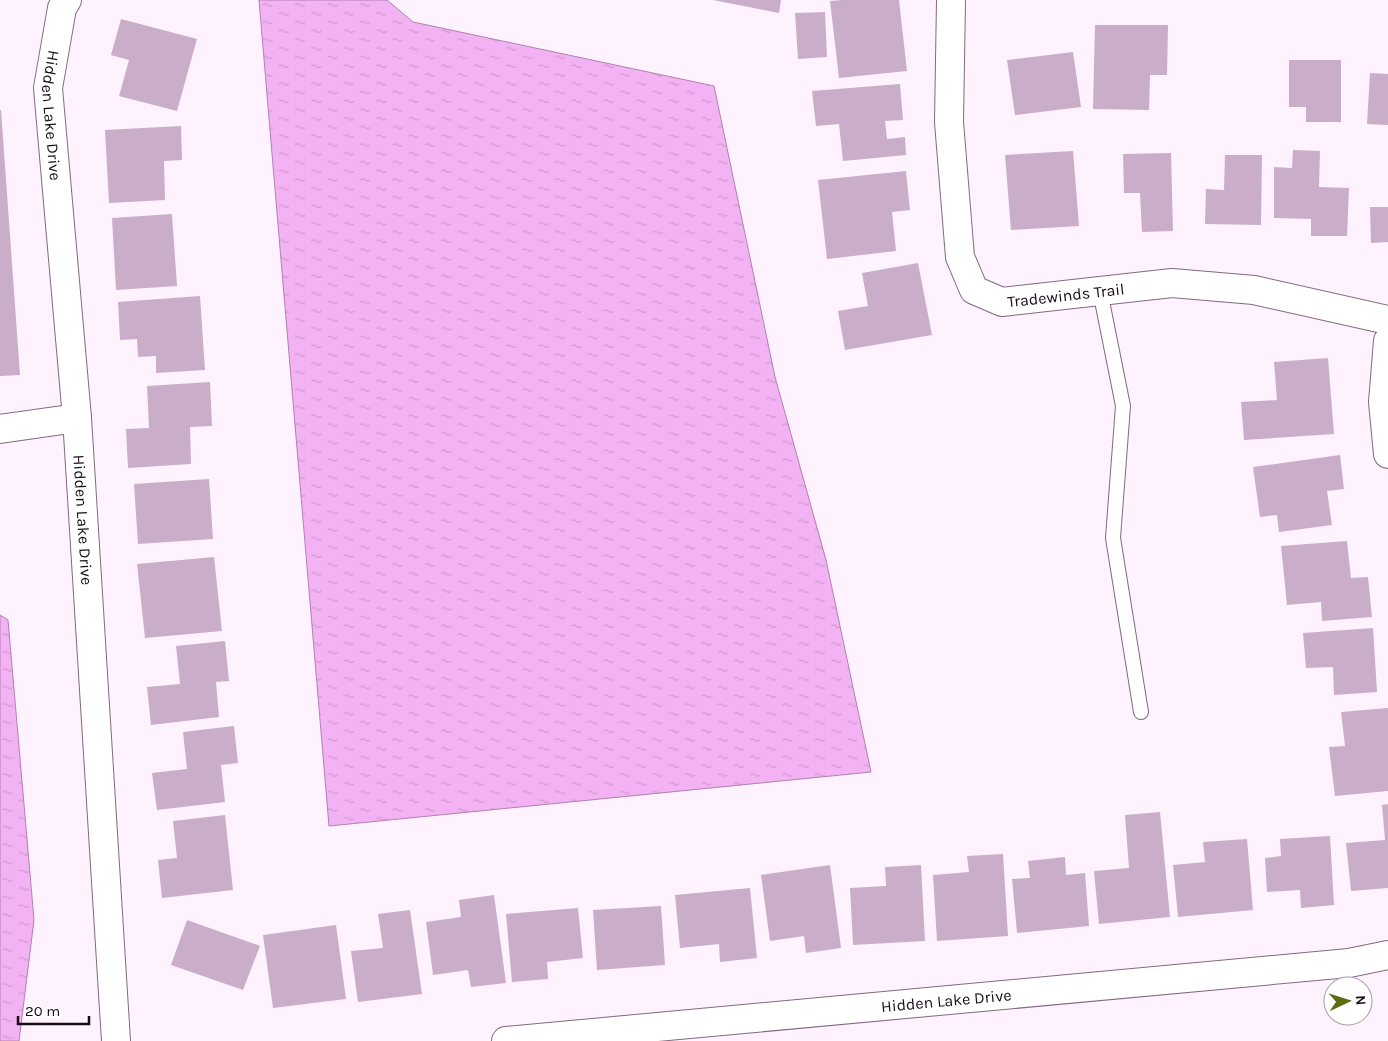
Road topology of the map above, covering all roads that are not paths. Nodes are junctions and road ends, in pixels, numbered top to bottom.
1 (67, 0) edge
2 (951, 0) edge
3 (1100, 291) junction
4 (1388, 320) edge
5 (1388, 341) edge
6 (77, 418) junction
7 (0, 429) edge
8 (1388, 454) edge
9 (1141, 712) dead end
10 (1388, 954) edge
11 (116, 1041) edge
12 (506, 1041) edge

1 - 6 street, Hidden Lake Drive
2 - 3 street, Tradewinds Trail
3 - 4 street, Tradewinds Trail
3 - 9 lane
5 - 8 street
6 - 7 street
6 - 11 street, Hidden Lake Drive
10 - 12 street, Hidden Lake Drive

